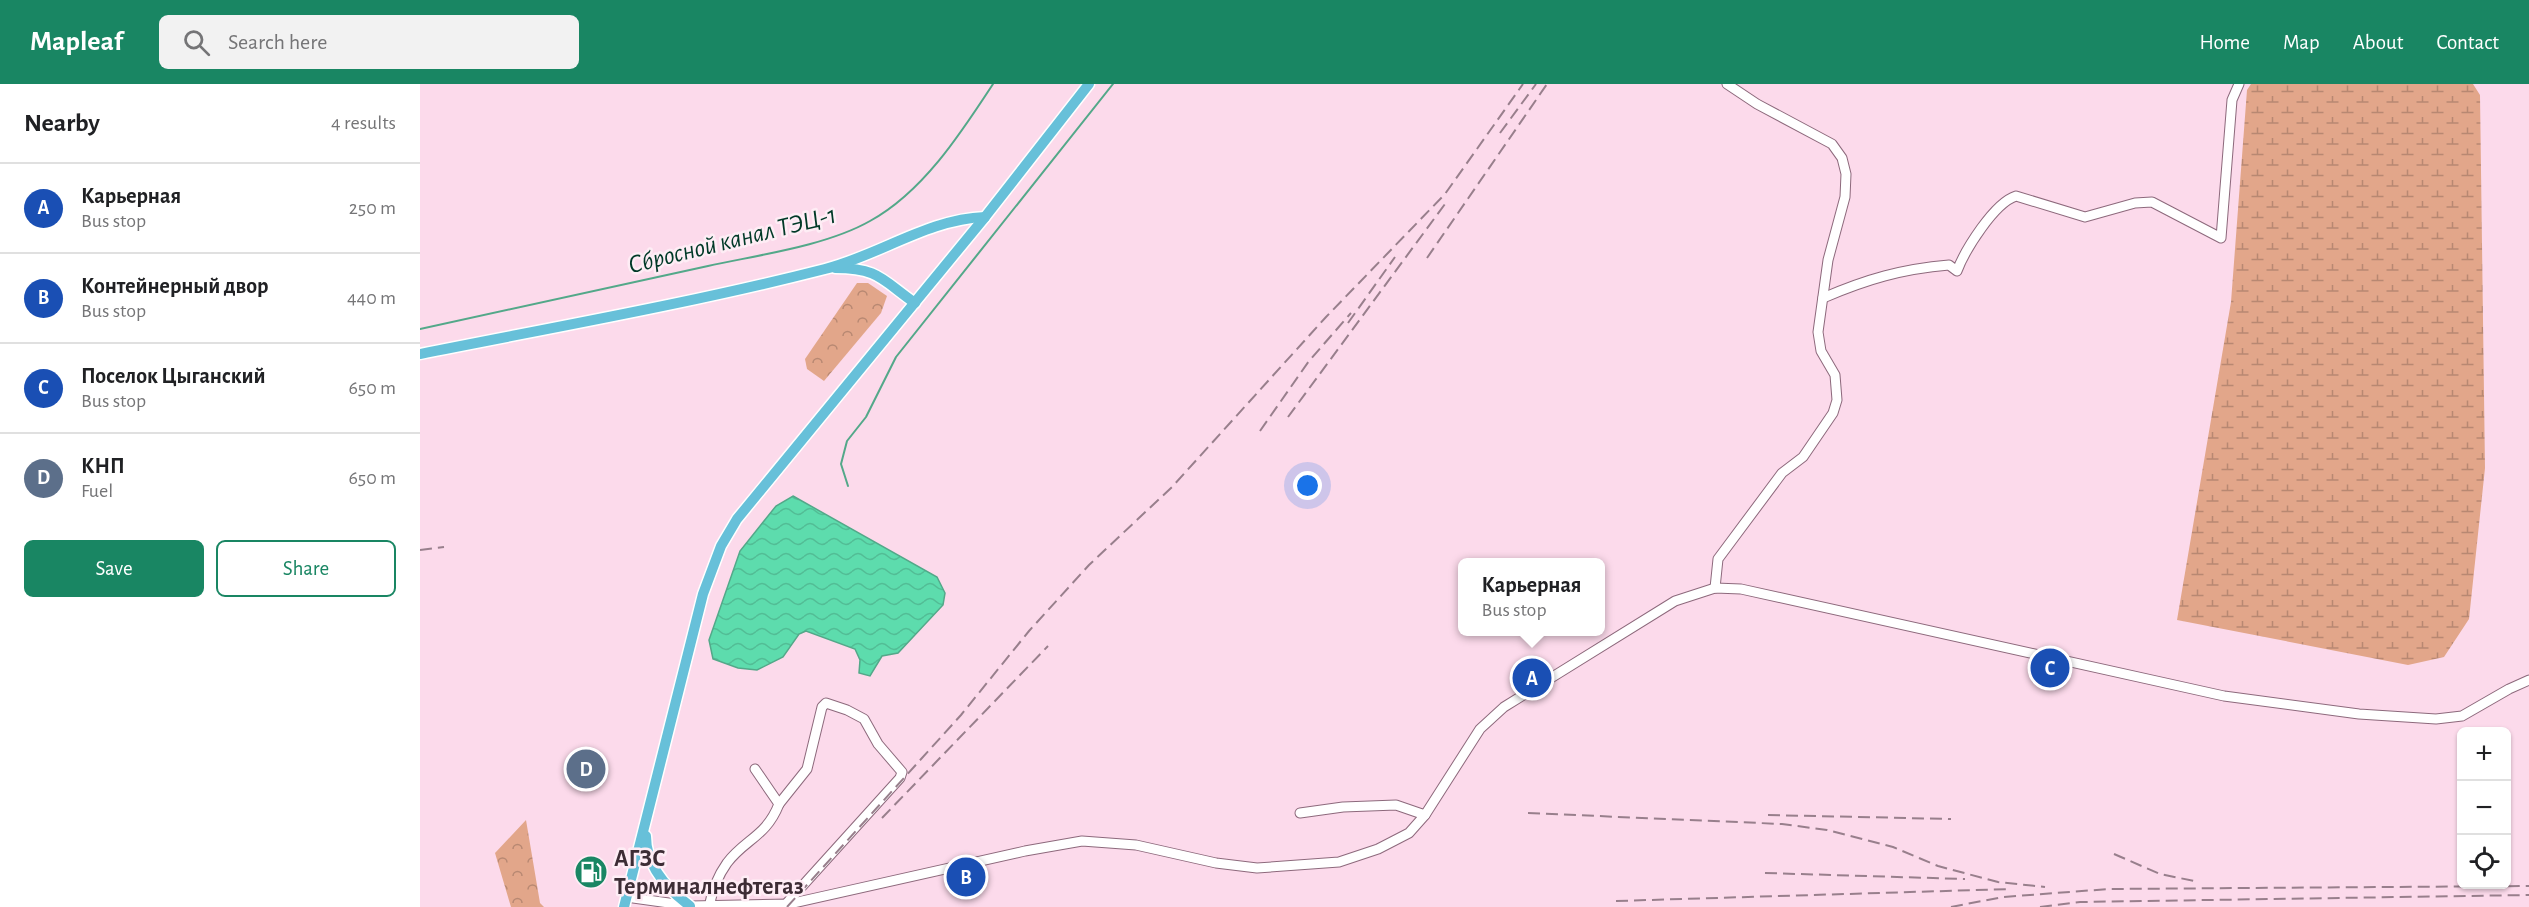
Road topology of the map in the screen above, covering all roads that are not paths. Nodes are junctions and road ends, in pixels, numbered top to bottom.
1 (1089, 84) edge
2 (1727, 84) edge
3 (2239, 84) edge
4 (985, 217) junction
5 (829, 268) junction
6 (1823, 298) junction
7 (915, 303) junction
8 (420, 354) edge
9 (1715, 588) junction
10 (2529, 680) edge
11 (754, 769) dead end
12 (779, 804) junction
13 (1300, 813) dead end
14 (1425, 815) junction
15 (646, 823) junction
16 (625, 902) edge
17 (786, 904) junction
18 (689, 907) edge
19 (709, 907) edge

1 - 4 main road
2 - 6 street
3 - 6 street
4 - 5 main road
4 - 7 main road
5 - 7 main road
5 - 8 main road
6 - 9 street
7 - 15 main road
9 - 10 street
9 - 14 street
11 - 12 street
12 - 17 street
12 - 19 street
13 - 14 street
14 - 17 street
15 - 16 main road
15 - 18 main road
16 - 18 street
17 - 19 street
18 - 19 street

